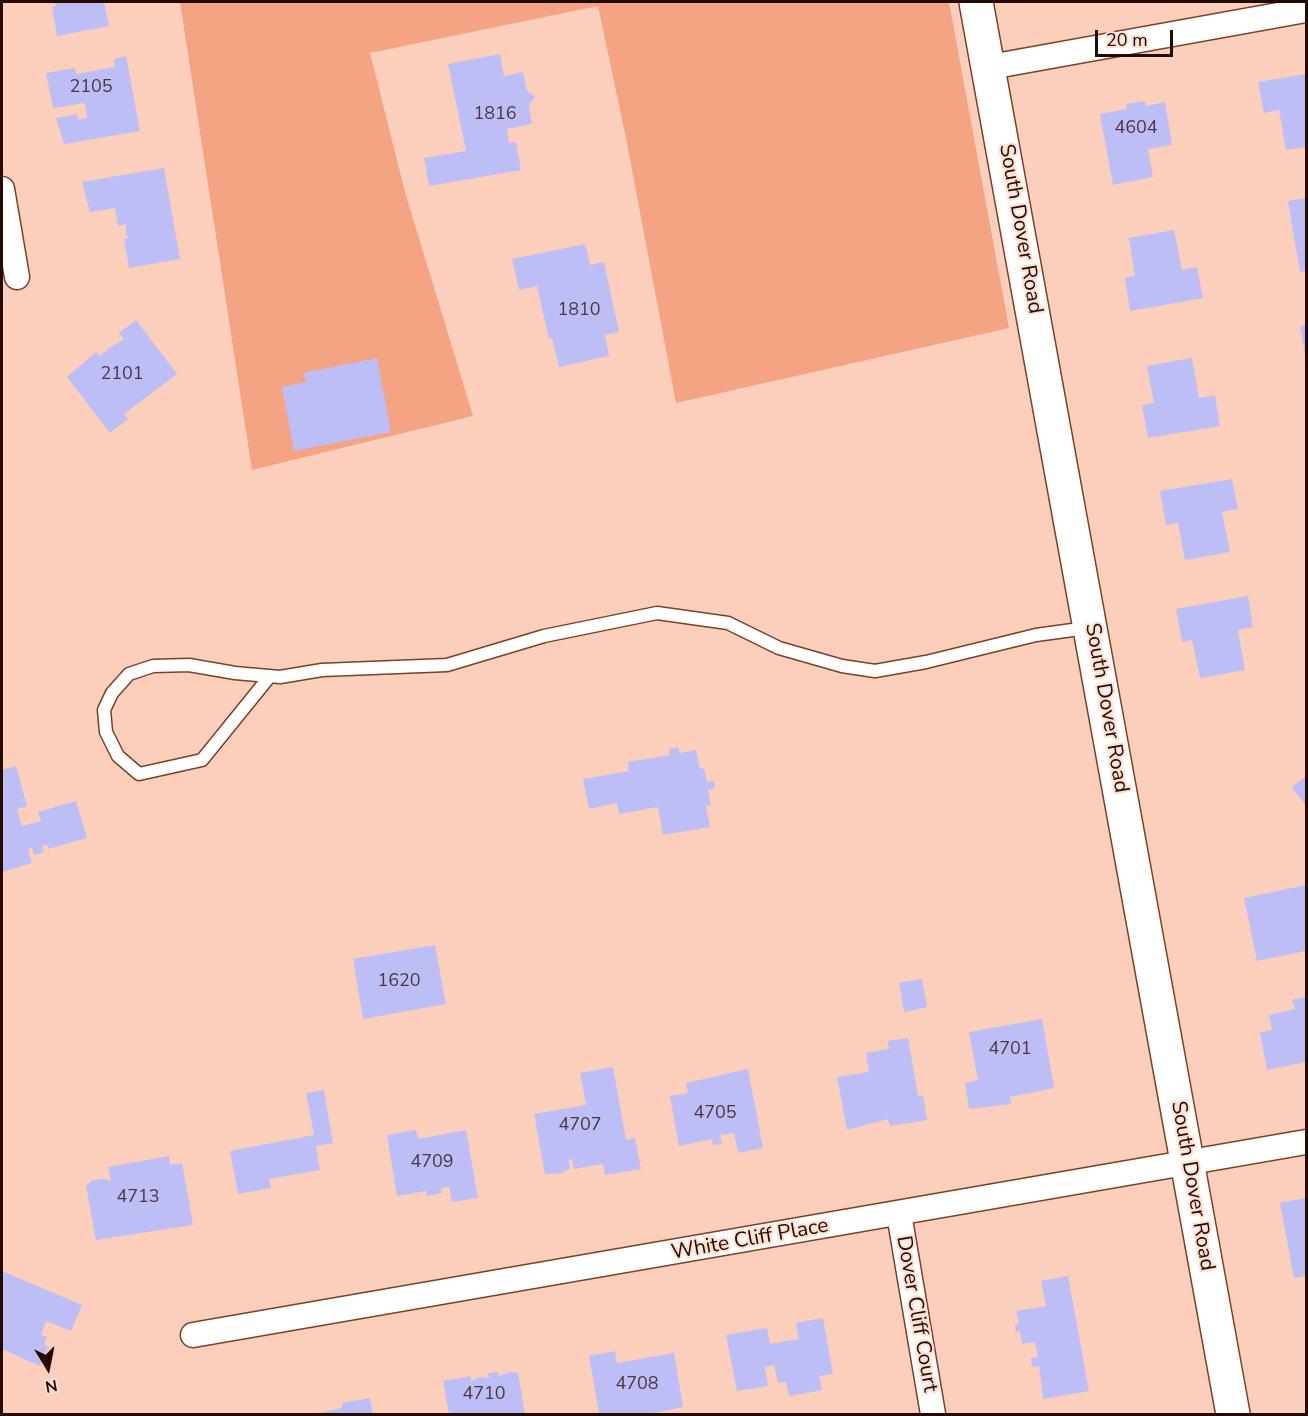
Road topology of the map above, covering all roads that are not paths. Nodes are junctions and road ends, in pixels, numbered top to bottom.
1 (976, 2) edge
2 (1306, 10) edge
3 (990, 67) junction
4 (2, 189) edge
5 (17, 277) dead end
6 (1091, 627) junction
7 (270, 676) junction
8 (1306, 1142) edge
9 (1188, 1162) junction
10 (899, 1214) junction
11 (193, 1335) dead end
12 (933, 1414) edge
13 (1233, 1414) edge

1 - 3 street, South Dover Road
2 - 3 street
3 - 6 street, South Dover Road
4 - 5 street
6 - 7 lane
6 - 9 street, South Dover Road
7 - 7 lane
8 - 9 street, White Cliff Place
9 - 10 street, White Cliff Place
9 - 13 street, South Dover Road
10 - 11 street, White Cliff Place
10 - 12 street, Dover Cliff Court

